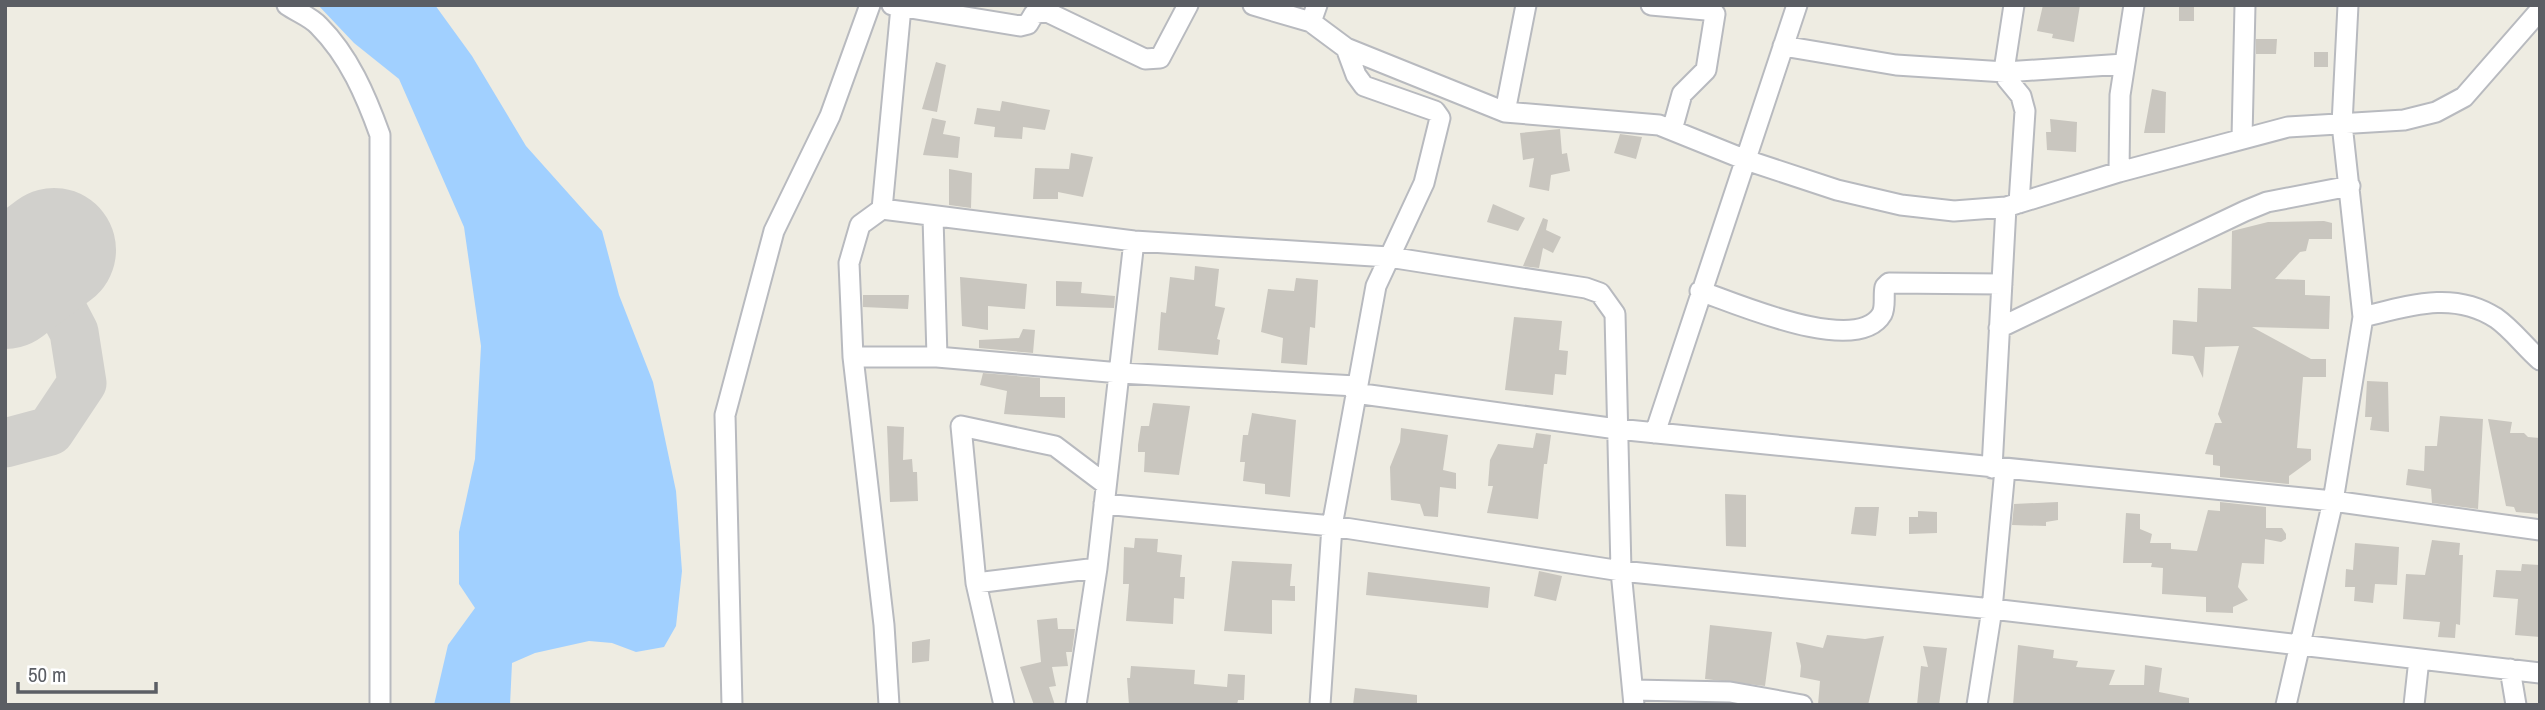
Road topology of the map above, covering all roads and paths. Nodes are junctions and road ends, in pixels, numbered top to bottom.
1 (287, 5) edge
2 (870, 5) edge
3 (1188, 5) edge
4 (1253, 5) edge
5 (1526, 5) edge
6 (1651, 5) edge
7 (1797, 5) edge
8 (2014, 5) edge
9 (2134, 5) edge
10 (2245, 5) edge
11 (2348, 5) edge
12 (897, 6) edge
13 (1696, 8) edge
14 (2540, 10) edge
15 (1314, 14) edge
16 (1783, 46) junction
17 (1346, 48) junction
18 (2124, 64) junction
19 (2005, 72) junction
20 (1505, 112) junction
21 (2342, 124) junction
22 (1672, 130) junction
23 (2242, 138) junction
24 (1746, 160) junction
25 (2119, 172) junction
26 (2350, 186) junction
27 (2013, 205) junction
28 (882, 209) junction
29 (933, 217) junction
30 (1134, 241) junction
31 (1389, 257) junction
32 (2001, 284) junction
33 (1700, 292) junction
34 (2363, 317) junction
35 (1999, 328) junction
36 (853, 356) junction
37 (937, 357) junction
38 (2540, 360) edge
39 (1119, 373) junction
40 (1356, 389) junction
41 (1616, 429) junction
42 (1655, 433) junction
43 (1999, 469) junction
44 (1104, 483) junction
45 (2333, 501) junction
46 (1104, 504) junction
47 (1332, 526) junction
48 (2540, 530) edge
49 (1097, 568) junction
50 (1621, 571) junction
51 (976, 583) junction
52 (1992, 609) junction
53 (2300, 645) junction
54 (2419, 659) junction
55 (2510, 669) junction
56 (2540, 673) edge
57 (1633, 698) edge
58 (380, 705) edge
59 (732, 705) edge
60 (889, 705) edge
61 (1004, 705) edge
62 (1076, 705) edge
63 (1320, 705) edge
64 (1802, 705) edge
65 (1978, 705) edge
66 (2286, 705) edge
67 (2414, 705) edge
68 (2516, 705) edge

1 - 58 street
2 - 59 street
3 - 12 street
4 - 15 street
5 - 20 street
6 - 13 street
7 - 16 street
8 - 19 street
9 - 18 street
10 - 23 street
11 - 21 street
12 - 28 street
13 - 22 street
14 - 21 street
15 - 17 street
16 - 19 street
16 - 24 street
17 - 20 street
17 - 31 street
18 - 19 street
18 - 25 street
19 - 27 street
20 - 22 street
21 - 23 street
21 - 26 street
22 - 24 street
23 - 25 street
24 - 27 street
24 - 33 street
25 - 27 street
26 - 34 street
26 - 35 street
27 - 32 street
28 - 29 street
28 - 36 street
29 - 30 street
29 - 37 street
30 - 31 street
30 - 39 street
31 - 40 street
31 - 41 street
32 - 33 street
32 - 35 street
33 - 42 street
34 - 38 street
34 - 45 street
35 - 43 street
36 - 37 street
36 - 60 street
37 - 39 street
39 - 40 street
39 - 44 street
40 - 41 street
40 - 47 street
41 - 42 street
41 - 50 street
42 - 43 street
43 - 45 street
43 - 52 street
44 - 46 street
44 - 51 street
45 - 48 street
45 - 53 street
46 - 47 street
46 - 49 street
47 - 50 street
47 - 63 street
49 - 51 street
49 - 62 street
50 - 52 street
50 - 57 street
51 - 61 street
52 - 53 street
52 - 65 street
53 - 54 street
53 - 66 street
54 - 55 street
54 - 67 street
55 - 56 street
55 - 68 street
57 - 64 street

